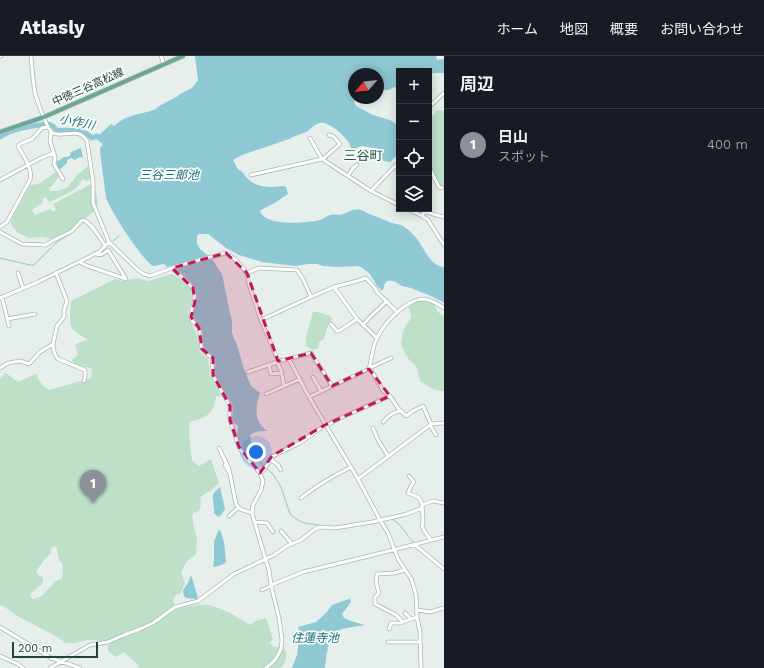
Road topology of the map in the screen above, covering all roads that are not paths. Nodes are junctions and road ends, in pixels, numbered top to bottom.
1 (31, 56) edge
2 (161, 56) edge
3 (183, 56) edge
4 (174, 58) edge
5 (164, 64) junction
6 (444, 93) edge
7 (432, 104) edge
8 (44, 117) junction
9 (47, 125) junction
10 (50, 131) junction
11 (0, 132) edge
12 (329, 135) dead end
13 (310, 138) dead end
14 (54, 153) junction
15 (322, 159) junction
16 (358, 165) dead end
17 (28, 166) junction
18 (396, 166) edge
19 (251, 176) dead end
20 (348, 176) junction
21 (432, 176) edge
22 (63, 179) dead end
23 (0, 180) edge
24 (442, 188) dead end
25 (371, 191) junction
26 (396, 204) edge
27 (423, 212) edge
28 (426, 212) edge
29 (444, 217) edge
30 (0, 227) edge
31 (0, 232) edge
32 (109, 242) junction
33 (444, 245) edge
34 (105, 246) junction
35 (96, 254) junction
36 (80, 262) junction
37 (172, 268) junction
38 (18, 273) dead end
39 (56, 273) junction
40 (247, 273) junction
41 (334, 287) junction
42 (23, 288) junction
43 (311, 296) junction
44 (1, 297) edge
45 (387, 301) junction
46 (444, 308) edge
47 (398, 312) junction
48 (35, 314) dead end
49 (7, 319) junction
50 (357, 319) junction
51 (261, 320) junction
52 (331, 324) dead end
53 (9, 326) dead end
54 (363, 326) junction
55 (377, 338) junction
56 (53, 344) junction
57 (391, 358) dead end
58 (289, 359) junction
59 (278, 361) junction
60 (269, 365) junction
61 (0, 368) edge
62 (369, 368) junction
63 (248, 372) dead end
64 (281, 373) junction
65 (313, 377) dead end
66 (300, 378) junction
67 (84, 381) dead end
68 (284, 386) junction
69 (332, 386) junction
70 (320, 391) junction
71 (266, 394) dead end
72 (309, 396) junction
73 (390, 396) junction
74 (400, 411) junction
75 (384, 422) dead end
76 (444, 423) edge
77 (431, 424) junction
78 (326, 426) junction
79 (373, 428) dead end
80 (436, 435) dead end
81 (219, 448) dead end
82 (388, 456) junction
83 (270, 458) junction
84 (224, 465) dead end
85 (351, 467) junction
86 (281, 470) dead end
87 (260, 474) junction
88 (409, 476) dead end
89 (230, 478) junction
90 (358, 479) junction
91 (301, 498) dead end
92 (444, 503) edge
93 (422, 506) junction
94 (238, 508) junction
95 (252, 513) junction
96 (229, 516) dead end
97 (380, 520) junction
98 (255, 522) junction
99 (280, 531) dead end
100 (273, 532) dead end
101 (444, 537) edge
102 (431, 540) junction
103 (292, 544) junction
104 (414, 544) junction
105 (394, 550) junction
106 (265, 559) junction
107 (444, 569) edge
108 (405, 570) junction
109 (271, 586) junction
110 (262, 590) dead end
111 (444, 608) edge
112 (417, 610) junction
113 (405, 613) dead end
114 (417, 617) junction
115 (411, 619) junction
116 (403, 622) junction
117 (0, 627) edge
118 (389, 629) dead end
119 (388, 642) dead end
120 (420, 642) junction
121 (0, 656) edge
122 (60, 662) junction
123 (23, 668) edge
124 (50, 668) edge
125 (80, 668) edge
126 (266, 668) edge
127 (422, 668) edge

1 - 8 street
2 - 5 street
3 - 4 main road, 中徳三谷高松線
4 - 5 main road, 中徳三谷高松線
5 - 8 main road, 中徳三谷高松線
6 - 7 street
8 - 9 street
8 - 11 main road, 中徳三谷高松線
9 - 10 street
9 - 17 street
10 - 14 street
10 - 32 street
12 - 15 street
13 - 15 street
14 - 17 street
14 - 22 street
15 - 19 street
15 - 20 street
16 - 20 street
17 - 23 street
17 - 30 street
18 - 25 street
20 - 25 street
21 - 24 street
25 - 26 street
27 - 33 street
28 - 29 street
31 - 34 street
32 - 34 street
32 - 37 street
34 - 35 street
35 - 36 street
35 - 36 street
36 - 39 street
37 - 40 street
37 - 87 street
38 - 42 street
39 - 42 street
39 - 56 street
40 - 43 street
40 - 51 street
41 - 43 street
41 - 45 street
41 - 50 street
42 - 44 street
43 - 51 street
44 - 49 street
45 - 47 street
45 - 54 street
46 - 47 street
47 - 55 street
48 - 49 street
49 - 53 street
50 - 52 street
50 - 54 street
51 - 59 street
54 - 55 street
55 - 62 street
56 - 61 street
56 - 67 street
57 - 62 street
58 - 59 street
58 - 66 street
58 - 69 street
59 - 60 street
59 - 64 street
60 - 63 street
60 - 64 street
62 - 69 street
62 - 73 street
64 - 68 street
65 - 70 street
66 - 68 street
66 - 72 street
68 - 71 street
69 - 70 street
70 - 72 street
72 - 78 street
73 - 74 street
73 - 78 street
74 - 75 street
74 - 77 street
76 - 77 street
77 - 80 street
77 - 82 street
78 - 83 street
78 - 85 street
79 - 82 street
81 - 89 street
82 - 90 street
83 - 86 street
83 - 87 street
84 - 89 street
85 - 90 street
85 - 91 street
87 - 95 street
88 - 93 street
89 - 94 street
90 - 97 street
92 - 93 street
93 - 97 street
93 - 102 street
94 - 95 street
94 - 96 street
95 - 98 street
97 - 103 street
97 - 105 street
98 - 100 street
98 - 106 street
99 - 103 street
101 - 102 street
102 - 104 street
103 - 106 street
104 - 105 street
104 - 107 street
105 - 108 street
105 - 109 street
106 - 109 street
106 - 122 street
108 - 112 street
108 - 116 street
109 - 110 street
109 - 126 street
111 - 112 street
112 - 114 street
113 - 115 street
114 - 115 street
114 - 120 street
115 - 116 street
116 - 118 street
117 - 122 street
119 - 120 street
120 - 127 street
121 - 123 street
122 - 124 street
122 - 125 street

